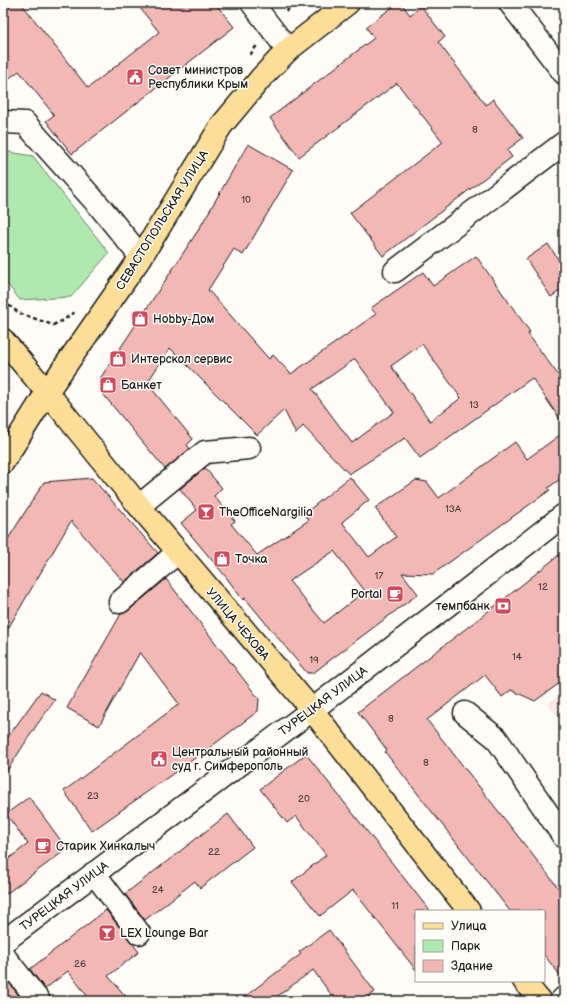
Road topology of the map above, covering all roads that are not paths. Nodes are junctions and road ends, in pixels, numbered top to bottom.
1 (252, 3) edge
2 (348, 3) edge
3 (510, 3) edge
4 (288, 50) junction
5 (564, 73) edge
6 (3, 122) edge
7 (564, 143) edge
8 (141, 257) junction
9 (395, 270) dead end
10 (3, 340) edge
11 (47, 392) junction
12 (249, 448) dead end
13 (3, 462) edge
14 (139, 506) junction
15 (564, 515) edge
16 (178, 552) junction
17 (120, 602) dead end
18 (312, 710) junction
19 (465, 713) dead end
20 (564, 837) edge
21 (94, 873) junction
22 (468, 910) edge
23 (139, 933) dead end
24 (3, 942) edge
25 (3, 954) edge
26 (525, 982) edge
27 (564, 998) edge
28 (39, 1001) edge
29 (540, 1001) edge
30 (561, 1001) edge

1 - 4 street
2 - 4 main road, СЕВАСТОПОЛЬСКАЯ УЛИЦА
3 - 5 street
4 - 8 main road, СЕВАСТОПОЛЬСКАЯ УЛИЦА
6 - 8 street
7 - 9 street
8 - 11 main road, СЕВАСТОПОЛЬСКАЯ УЛИЦА
10 - 11 main road, УЛИЦА ЧЕХОВА
11 - 13 main road, СЕВАСТОПОЛЬСКАЯ УЛИЦА
11 - 14 main road, УЛИЦА ЧЕХОВА
12 - 14 street
14 - 16 main road, УЛИЦА ЧЕХОВА
15 - 18 street, ТУРЕЦКАЯ УЛИЦА
16 - 17 street
16 - 18 main road, УЛИЦА ЧЕХОВА
18 - 21 street, ТУРЕЦКАЯ УЛИЦА
18 - 22 main road, УЛИЦА ЧЕХОВА
19 - 20 street
21 - 23 street
21 - 24 street, ТУРЕЦКАЯ УЛИЦА
25 - 28 street
26 - 29 main road
27 - 30 street

